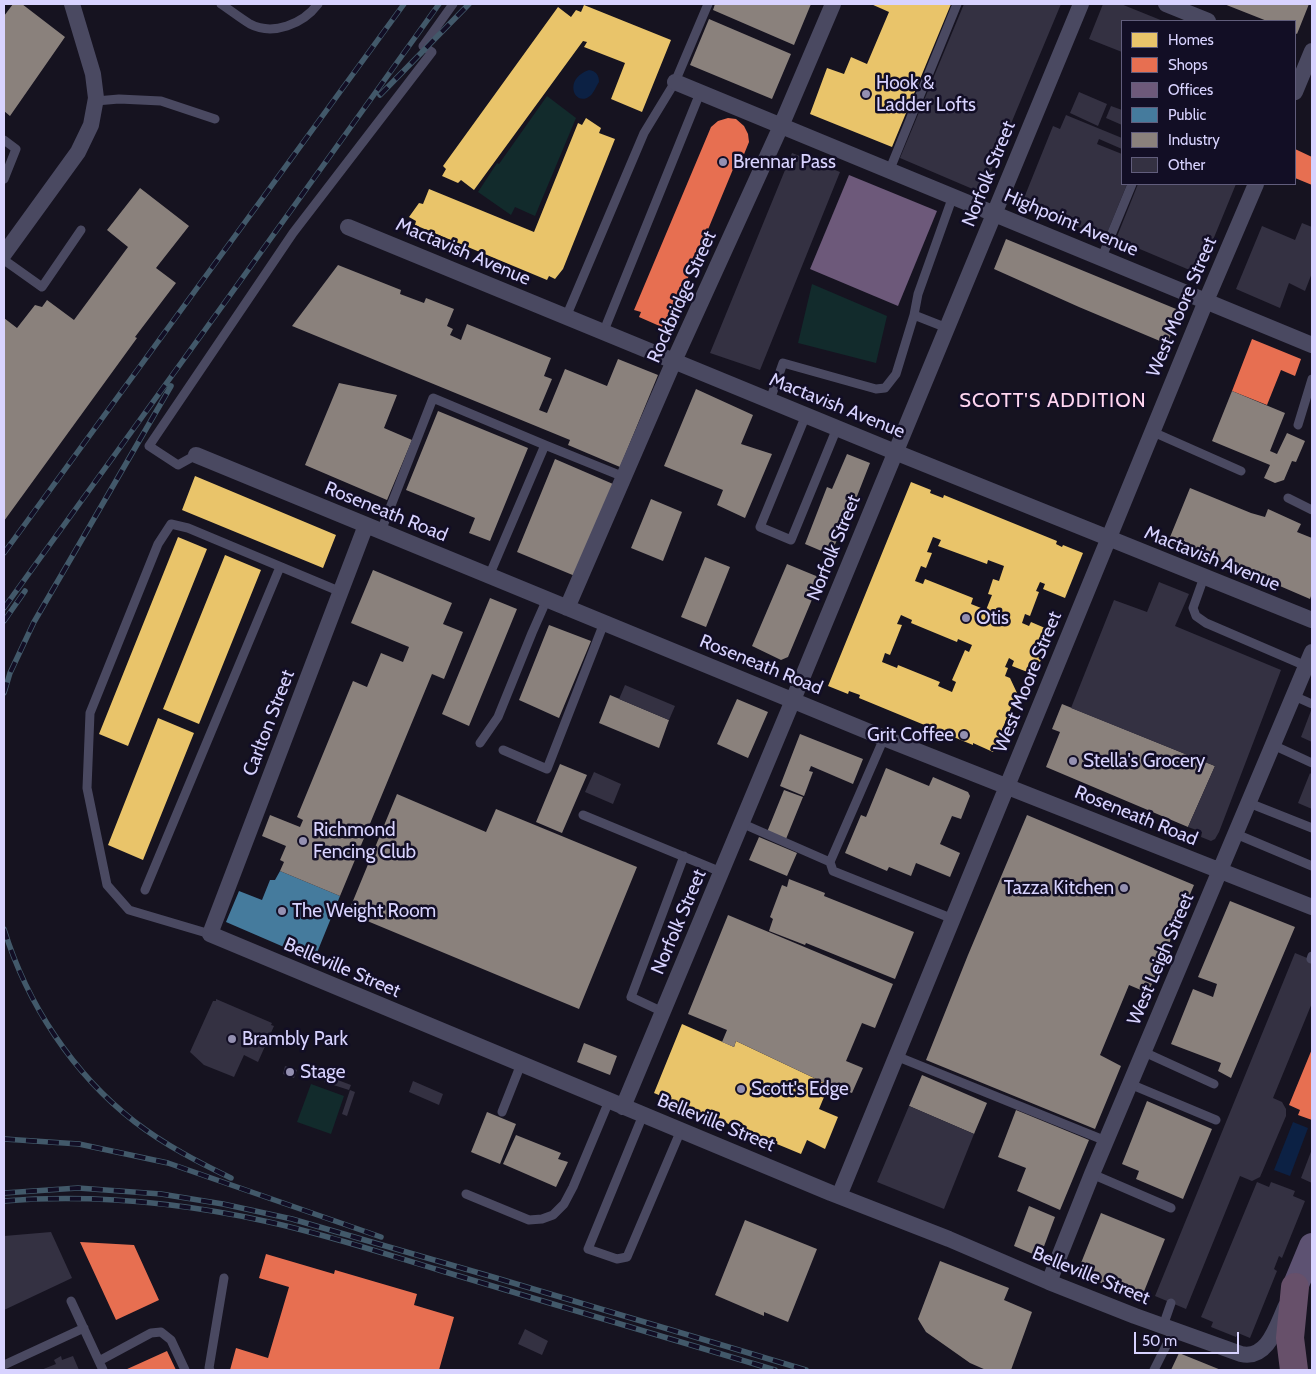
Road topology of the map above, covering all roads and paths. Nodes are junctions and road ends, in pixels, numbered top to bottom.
1 (72, 4) edge
2 (221, 4) edge
3 (318, 4) edge
4 (453, 4) edge
5 (708, 4) edge
6 (833, 4) edge
7 (957, 4) edge
8 (1081, 4) edge
9 (1166, 4) edge
10 (1202, 20) edge
11 (1307, 58) edge
12 (675, 82) junction
13 (1296, 89) edge
14 (700, 93) junction
15 (96, 102) junction
16 (215, 119) dead end
17 (782, 126) junction
18 (4, 140) edge
19 (890, 169) junction
20 (4, 179) edge
21 (1132, 185) edge
22 (1256, 185) edge
23 (953, 196) junction
24 (995, 213) junction
25 (348, 227) dead end
26 (81, 230) dead end
27 (4, 254) edge
28 (1102, 258) junction
29 (4, 260) edge
30 (1206, 301) junction
31 (914, 315) junction
32 (566, 317) junction
33 (947, 328) junction
34 (603, 333) junction
35 (1312, 344) edge
36 (674, 361) junction
37 (1312, 379) edge
38 (770, 400) junction
39 (806, 415) junction
40 (1298, 425) dead end
41 (837, 428) junction
42 (1152, 432) junction
43 (545, 445) junction
44 (895, 452) junction
45 (196, 456) joint
46 (1240, 471) dead end
47 (624, 477) junction
48 (1288, 498) dead end
49 (1312, 510) edge
50 (374, 528) junction
51 (1109, 539) junction
52 (280, 566) junction
53 (489, 576) junction
54 (1204, 577) junction
55 (341, 592) junction
56 (547, 599) junction
57 (567, 608) junction
58 (1312, 620) edge
59 (604, 623) junction
60 (1309, 659) edge
61 (1294, 696) junction
62 (793, 700) junction
63 (1312, 704) edge
64 (884, 738) junction
65 (480, 743) dead end
66 (1273, 745) junction
67 (504, 750) dead end
68 (1312, 763) edge
69 (1007, 786) junction
70 (1249, 803) junction
71 (583, 815) dead end
72 (741, 823) junction
73 (1312, 828) edge
74 (1236, 834) junction
75 (684, 856) junction
76 (830, 862) junction
77 (1312, 866) edge
78 (1220, 870) junction
79 (722, 872) junction
80 (145, 890) dead end
81 (1312, 907) edge
82 (952, 919) junction
83 (210, 934) junction
84 (663, 1012) junction
85 (1144, 1052) junction
86 (896, 1056) junction
87 (521, 1064) junction
88 (1130, 1084) junction
89 (1214, 1084) dead end
90 (616, 1104) junction
91 (502, 1112) dead end
92 (643, 1115) junction
93 (1216, 1120) dead end
94 (681, 1130) junction
95 (1106, 1141) junction
96 (1092, 1174) junction
97 (466, 1194) dead end
98 (839, 1196) junction
99 (1171, 1208) dead end
100 (1310, 1256) edge
101 (224, 1278) dead end
102 (1049, 1282) junction
103 (1295, 1287) junction
104 (71, 1301) dead end
105 (1171, 1303) dead end
106 (84, 1328) junction
107 (1168, 1328) junction
108 (99, 1361) junction
109 (4, 1365) edge
110 (103, 1370) edge
111 (185, 1370) edge
112 (210, 1370) edge
113 (1154, 1370) edge
114 (1294, 1370) edge

1 - 15 street
2 - 3 lane
4 - 45 lane
5 - 12 lane
6 - 17 street, Rockbridge Street
7 - 19 lane
8 - 24 street, Norfolk Street
9 - 10 street
11 - 13 street
12 - 14 street, Highpoint Avenue
12 - 32 lane
14 - 17 street, Highpoint Avenue
14 - 34 lane
15 - 16 lane
15 - 27 street
17 - 19 street, Highpoint Avenue
17 - 36 street, Rockbridge Street
18 - 20 lane
19 - 23 street, Highpoint Avenue
21 - 28 lane
22 - 30 street, West Moore Street
23 - 24 street, Highpoint Avenue
23 - 31 lane
24 - 28 street, Highpoint Avenue
24 - 33 street, Norfolk Street
25 - 32 street, Mactavish Avenue
26 - 29 lane
28 - 30 street, Highpoint Avenue
30 - 35 street, Highpoint Avenue
30 - 42 street, West Moore Street
31 - 33 lane
31 - 38 lane
32 - 34 street, Mactavish Avenue
33 - 44 street, Norfolk Street
34 - 36 street, Mactavish Avenue
36 - 38 street, Mactavish Avenue
36 - 47 street, Rockbridge Street
37 - 40 lane
38 - 39 street, Mactavish Avenue
39 - 41 street, Mactavish Avenue
39 - 41 lane
41 - 44 street, Mactavish Avenue
42 - 46 lane
42 - 51 street, West Moore Street
43 - 47 lane
43 - 50 lane
43 - 53 lane
44 - 51 street, Mactavish Avenue
44 - 62 street, Norfolk Street
45 - 50 street, Roseneath Road
47 - 57 street, Rockbridge Street
48 - 49 lane
50 - 53 street, Roseneath Road
50 - 55 street, Carlton Street
51 - 54 street, Mactavish Avenue
51 - 69 street, West Moore Street
52 - 55 lane
52 - 80 lane
52 - 83 lane
53 - 56 street, Roseneath Road
54 - 58 street, Mactavish Avenue
54 - 60 lane
55 - 83 street, Carlton Street
56 - 57 street, Roseneath Road
56 - 65 lane
57 - 59 street, Roseneath Road
59 - 62 street, Roseneath Road
59 - 67 lane
60 - 61 street, West Leigh Street
61 - 63 lane
61 - 66 street, West Leigh Street
62 - 64 street, Roseneath Road
62 - 72 street, Norfolk Street
64 - 69 street, Roseneath Road
64 - 76 lane
66 - 68 lane
66 - 70 street, West Leigh Street
69 - 78 street, Roseneath Road
69 - 82 street, West Moore Street
70 - 73 lane
70 - 74 street, West Leigh Street
71 - 75 lane
72 - 76 lane
72 - 79 street, Norfolk Street
74 - 77 lane
74 - 78 street, West Leigh Street
75 - 79 lane
75 - 84 lane
76 - 82 lane
78 - 81 street, Roseneath Road
78 - 85 street, West Leigh Street
79 - 84 street, Norfolk Street
82 - 86 street, West Moore Street
83 - 87 street, Belleville Street
84 - 90 street, Norfolk Street
85 - 88 street, West Leigh Street
85 - 89 lane
86 - 95 lane
86 - 98 street, West Moore Street
87 - 90 street, Belleville Street
87 - 91 lane
88 - 93 lane
88 - 95 street, West Leigh Street
90 - 92 street, Belleville Street
90 - 97 lane
92 - 94 street, Belleville Street
92 - 94 lane
94 - 98 street, Belleville Street
95 - 96 street, West Leigh Street
96 - 99 lane
96 - 102 street, West Leigh Street
98 - 102 street, Belleville Street
100 - 103 main road
101 - 112 lane
102 - 107 street, Belleville Street
103 - 107 street, Belleville Street
103 - 114 highway
104 - 106 lane
105 - 107 lane
106 - 108 lane
106 - 109 lane
107 - 113 lane
108 - 110 lane
108 - 111 lane

